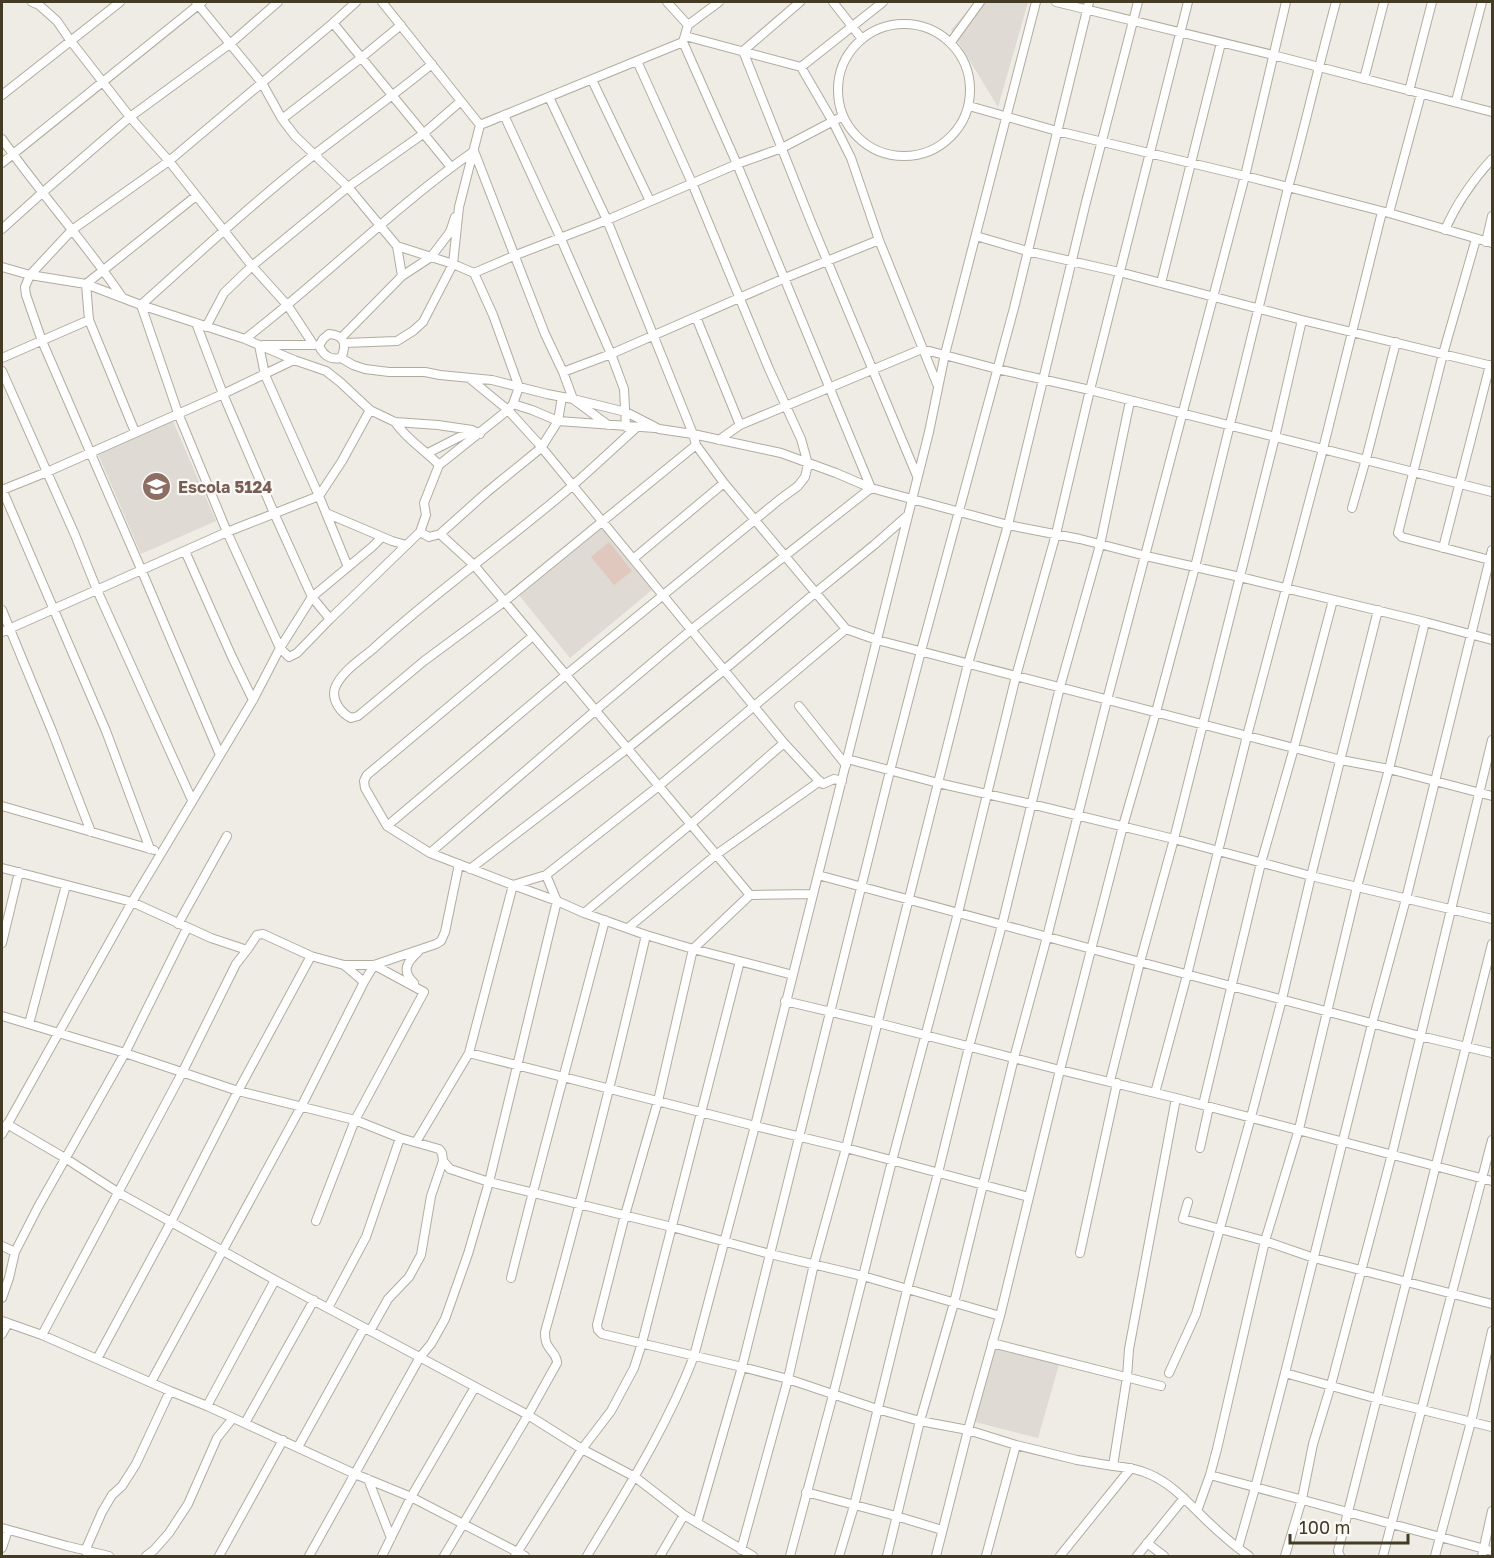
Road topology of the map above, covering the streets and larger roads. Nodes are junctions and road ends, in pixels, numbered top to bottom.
1 (32, 2) edge
2 (120, 2) edge
3 (278, 2) edge
4 (356, 2) edge
5 (382, 2) edge
6 (667, 2) edge
7 (719, 2) edge
8 (800, 2) edge
9 (832, 2) edge
10 (883, 2) edge
11 (980, 2) edge
12 (1036, 2) edge
13 (1056, 2) edge
14 (1138, 2) edge
15 (1188, 2) edge
16 (1286, 2) edge
17 (1336, 2) edge
18 (1384, 2) edge
19 (1432, 2) edge
20 (1482, 2) edge
21 (200, 3) edge
22 (1088, 5) edge
23 (1133, 21) junction
24 (333, 23) junction
25 (400, 24) junction
26 (688, 26) junction
27 (852, 26) junction
28 (1181, 33) junction
29 (684, 39) junction
30 (862, 39) junction
31 (70, 40) junction
32 (951, 42) junction
33 (231, 43) junction
34 (1221, 43) junction
35 (743, 51) junction
36 (1273, 55) junction
37 (361, 58) junction
38 (637, 61) junction
39 (432, 64) junction
40 (801, 67) junction
41 (1318, 67) junction
42 (1364, 79) junction
43 (592, 80) junction
44 (103, 82) junction
45 (262, 83) junction
46 (1410, 91) junction
47 (1421, 94) junction
48 (2, 95) edge
49 (392, 96) junction
50 (549, 97) junction
51 (461, 101) junction
52 (1456, 101) junction
53 (969, 106) junction
54 (1492, 112) edge
55 (504, 115) junction
56 (843, 116) junction
57 (130, 117) junction
58 (1007, 118) junction
59 (282, 119) junction
60 (833, 122) junction
61 (480, 125) junction
62 (1057, 131) junction
63 (423, 134) junction
64 (2, 139) edge
65 (1102, 142) junction
66 (782, 148) junction
67 (474, 151) junction
68 (12, 154) junction
69 (314, 154) junction
70 (1150, 154) junction
71 (1492, 159) edge
72 (169, 161) junction
73 (2, 163) edge
74 (737, 164) junction
75 (1191, 164) junction
76 (451, 167) junction
77 (1245, 176) junction
78 (692, 183) junction
79 (348, 187) junction
80 (1287, 188) junction
81 (42, 192) junction
82 (196, 195) junction
83 (650, 201) junction
84 (459, 207) junction
85 (1386, 212) junction
86 (1492, 216) edge
87 (607, 220) junction
88 (380, 225) junction
89 (2, 229) edge
90 (72, 230) junction
91 (224, 230) junction
92 (1445, 230) junction
93 (976, 236) junction
94 (561, 239) junction
95 (1476, 239) junction
96 (879, 240) junction
97 (1489, 243) edge
98 (397, 246) junction
99 (1027, 251) junction
100 (516, 255) junction
101 (431, 257) junction
102 (827, 261) junction
103 (1073, 262) junction
104 (453, 264) junction
105 (252, 266) junction
106 (2, 267) edge
107 (104, 270) junction
108 (1119, 272) junction
109 (474, 273) junction
110 (30, 275) junction
111 (402, 276) junction
112 (785, 279) junction
113 (1161, 283) junction
114 (86, 284) junction
115 (1212, 296) junction
116 (122, 298) junction
117 (740, 298) junction
118 (141, 305) junction
119 (288, 306) junction
120 (1258, 309) junction
121 (696, 317) junction
122 (89, 320) junction
123 (1302, 320) junction
124 (196, 323) junction
125 (206, 327) junction
126 (1352, 331) junction
127 (653, 335) junction
128 (245, 339) junction
129 (343, 340) junction
130 (42, 341) junction
131 (1396, 342) junction
132 (259, 345) junction
133 (316, 345) junction
134 (922, 349) junction
135 (611, 354) junction
136 (945, 354) junction
137 (1443, 354) junction
138 (341, 357) junction
139 (2, 358) edge
140 (294, 360) junction
141 (1491, 365) edge
142 (873, 369) junction
143 (997, 369) junction
144 (2, 371) edge
145 (563, 372) junction
146 (265, 375) junction
147 (469, 378) junction
148 (1043, 379) junction
149 (830, 386) junction
150 (938, 386) junction
151 (519, 387) junction
152 (1090, 390) junction
153 (223, 394) junction
154 (562, 397) junction
155 (573, 399) junction
156 (1130, 401) junction
157 (786, 405) junction
158 (511, 407) junction
159 (370, 410) junction
160 (626, 412) junction
161 (178, 413) junction
162 (1183, 414) junction
163 (558, 421) junction
164 (395, 423) junction
165 (608, 425) junction
166 (740, 425) junction
167 (1229, 425) junction
168 (626, 427) junction
169 (637, 428) junction
170 (659, 429) junction
171 (135, 432) junction
172 (476, 432) junction
173 (693, 434) junction
174 (1275, 437) junction
175 (719, 440) junction
176 (696, 445) junction
177 (541, 448) junction
178 (1323, 449) junction
179 (90, 452) junction
180 (428, 453) junction
181 (1366, 459) junction
182 (808, 464) junction
183 (439, 465) junction
184 (1413, 471) junction
185 (47, 472) junction
186 (918, 476) junction
187 (724, 483) junction
188 (1459, 483) junction
189 (572, 486) junction
190 (871, 488) junction
191 (2, 490) edge
192 (1492, 492) edge
193 (319, 496) junction
194 (912, 499) junction
195 (1352, 508) dead end
196 (959, 512) junction
197 (274, 513) junction
198 (326, 513) junction
199 (908, 515) junction
200 (755, 520) junction
201 (601, 521) junction
202 (1008, 525) junction
203 (227, 532) junction
204 (420, 532) junction
205 (440, 534) junction
206 (1056, 534) junction
207 (382, 537) junction
208 (406, 545) junction
209 (1100, 545) junction
210 (1443, 548) junction
211 (1492, 550) edge
212 (185, 551) junction
213 (784, 556) junction
214 (1146, 556) junction
215 (633, 559) junction
216 (1490, 560) junction
217 (474, 565) junction
218 (348, 567) junction
219 (1195, 567) junction
220 (141, 569) junction
221 (1240, 577) junction
222 (1287, 589) junction
223 (97, 590) junction
224 (815, 593) junction
225 (662, 596) junction
226 (312, 597) junction
227 (1333, 600) junction
228 (505, 601) junction
229 (53, 609) junction
230 (2, 610) edge
231 (1378, 610) junction
232 (330, 619) junction
233 (1425, 622) junction
234 (846, 629) junction
235 (6, 630) edge
236 (691, 630) junction
237 (1472, 634) junction
238 (533, 636) junction
239 (877, 640) junction
240 (1492, 640) edge
241 (280, 648) junction
242 (921, 651) junction
243 (968, 664) junction
244 (724, 670) junction
245 (567, 674) junction
246 (1016, 676) junction
247 (1060, 687) junction
248 (253, 700) junction
249 (1107, 700) junction
250 (754, 706) junction
251 (799, 706) dead end
252 (596, 710) junction
253 (1156, 712) junction
254 (1202, 723) junction
255 (1247, 736) junction
256 (1492, 740) edge
257 (784, 743) junction
258 (628, 748) junction
259 (1294, 748) junction
260 (219, 755) junction
261 (1341, 760) junction
262 (846, 762) junction
263 (1389, 769) junction
264 (890, 771) junction
265 (820, 781) junction
266 (842, 781) junction
267 (1435, 782) junction
268 (938, 783) junction
269 (660, 785) junction
270 (1480, 793) junction
271 (986, 794) junction
272 (1492, 796) edge
273 (192, 800) junction
274 (1031, 804) junction
275 (2, 806) edge
276 (1078, 815) junction
277 (691, 824) junction
278 (387, 826) junction
279 (1123, 826) junction
280 (91, 832) junction
281 (227, 836) dead end
282 (1174, 839) junction
283 (150, 849) junction
284 (1218, 851) junction
285 (161, 853) junction
286 (430, 853) junction
287 (717, 854) junction
288 (1261, 863) junction
289 (459, 864) junction
290 (2, 868) edge
291 (470, 869) junction
292 (19, 872) junction
293 (546, 875) junction
294 (818, 876) junction
295 (1311, 876) junction
296 (66, 885) junction
297 (513, 885) junction
298 (1357, 887) junction
299 (862, 888) junction
300 (750, 894) junction
301 (813, 894) junction
302 (909, 900) junction
303 (1406, 900) junction
304 (557, 901) junction
305 (132, 902) junction
306 (1451, 909) junction
307 (584, 913) junction
308 (958, 913) junction
309 (605, 920) junction
310 (1492, 920) edge
311 (178, 924) junction
312 (1002, 925) junction
313 (187, 928) junction
314 (628, 928) junction
315 (646, 935) junction
316 (1047, 937) junction
317 (2, 943) edge
318 (436, 944) junction
319 (1492, 944) edge
320 (693, 949) junction
321 (1092, 949) junction
322 (247, 950) junction
323 (311, 956) junction
324 (740, 961) junction
325 (1140, 962) junction
326 (344, 965) junction
327 (374, 965) junction
328 (793, 975) junction
329 (1187, 975) junction
330 (364, 982) junction
331 (1232, 986) junction
332 (424, 992) junction
333 (1282, 999) junction
334 (785, 1001) junction
335 (830, 1012) junction
336 (1328, 1012) junction
337 (2, 1016) edge
338 (878, 1023) junction
339 (1372, 1023) junction
340 (29, 1024) junction
341 (58, 1033) junction
342 (926, 1035) junction
343 (1420, 1036) junction
344 (969, 1047) junction
345 (1467, 1047) junction
346 (125, 1053) junction
347 (469, 1053) junction
348 (1492, 1053) edge
349 (1014, 1058) junction
350 (517, 1066) junction
351 (1060, 1070) junction
352 (182, 1073) junction
353 (564, 1078) junction
354 (1113, 1082) junction
355 (610, 1090) junction
356 (238, 1091) junction
357 (1155, 1093) junction
358 (1176, 1098) junction
359 (657, 1101) junction
360 (1206, 1106) junction
361 (302, 1107) junction
362 (701, 1112) junction
363 (1251, 1117) junction
364 (355, 1120) junction
365 (7, 1124) junction
366 (755, 1126) junction
367 (1299, 1130) junction
368 (2, 1134) edge
369 (799, 1137) junction
370 (400, 1138) junction
371 (1492, 1140) edge
372 (416, 1142) junction
373 (1344, 1142) junction
374 (846, 1148) junction
375 (1200, 1148) dead end
376 (1392, 1154) junction
377 (65, 1158) junction
378 (443, 1161) junction
379 (892, 1161) junction
380 (1437, 1166) junction
381 (938, 1173) junction
382 (1483, 1178) junction
383 (1492, 1181) edge
384 (489, 1182) junction
385 (982, 1185) junction
386 (532, 1192) junction
387 (119, 1193) junction
388 (1029, 1197) junction
389 (1188, 1202) dead end
390 (581, 1205) junction
391 (625, 1215) junction
392 (316, 1221) dead end
393 (171, 1222) junction
394 (672, 1227) junction
395 (1220, 1228) junction
396 (1265, 1241) junction
397 (724, 1242) junction
398 (2, 1246) edge
399 (222, 1251) junction
400 (15, 1252) junction
401 (1080, 1252) dead end
402 (770, 1254) junction
403 (1314, 1258) junction
404 (814, 1264) junction
405 (1361, 1270) junction
406 (863, 1276) junction
407 (511, 1278) dead end
408 (275, 1280) junction
409 (1407, 1282) junction
410 (907, 1290) junction
411 (1453, 1293) junction
412 (2, 1298) edge
413 (314, 1300) junction
414 (954, 1304) junction
415 (1492, 1304) edge
416 (328, 1308) junction
417 (1000, 1316) junction
418 (4, 1322) edge
419 (367, 1329) junction
420 (1492, 1331) edge
421 (2, 1334) edge
422 (42, 1335) junction
423 (642, 1343) junction
424 (992, 1343) junction
425 (694, 1356) junction
426 (420, 1357) junction
427 (97, 1359) junction
428 (742, 1367) junction
429 (1169, 1373) dead end
430 (1285, 1373) junction
431 (1127, 1377) junction
432 (788, 1379) junction
433 (151, 1382) junction
434 (1331, 1385) junction
435 (1161, 1386) dead end
436 (475, 1387) junction
437 (170, 1391) junction
438 (833, 1395) junction
439 (1378, 1399) junction
440 (207, 1406) junction
441 (878, 1409) junction
442 (1421, 1410) junction
443 (528, 1415) junction
444 (233, 1418) junction
445 (920, 1421) junction
446 (1471, 1422) junction
447 (245, 1423) junction
448 (1492, 1427) edge
449 (968, 1430) junction
450 (283, 1440) junction
451 (1016, 1444) junction
452 (298, 1447) junction
453 (582, 1449) junction
454 (1113, 1466) junction
455 (1131, 1468) junction
456 (355, 1474) junction
457 (1210, 1475) junction
458 (635, 1477) junction
459 (368, 1479) junction
460 (1255, 1488) junction
461 (806, 1492) junction
462 (411, 1497) junction
463 (1184, 1498) junction
464 (1302, 1499) junction
465 (854, 1506) junction
466 (1197, 1511) junction
467 (1492, 1511) edge
468 (1348, 1512) junction
469 (684, 1515) junction
470 (896, 1516) junction
471 (697, 1522) junction
472 (464, 1524) junction
473 (1392, 1524) junction
474 (5, 1529) edge
475 (942, 1530) junction
476 (1440, 1537) junction
477 (391, 1538) junction
478 (1147, 1543) junction
479 (2, 1548) edge
480 (1238, 1548) junction
481 (741, 1550) junction
482 (85, 1551) junction
483 (1486, 1552) edge
484 (519, 1555) edge
485 (109, 1557) edge
486 (146, 1557) edge
487 (219, 1557) edge
488 (309, 1557) edge
489 (382, 1557) edge
490 (444, 1557) edge
491 (587, 1557) edge
492 (660, 1557) edge
493 (753, 1557) edge
494 (790, 1557) edge
495 (839, 1557) edge
496 (886, 1557) edge
497 (936, 1557) edge
498 (986, 1557) edge
499 (1060, 1557) edge
500 (1137, 1557) edge
501 (1164, 1557) edge
502 (1249, 1557) edge
503 (1285, 1557) edge
504 (1340, 1557) edge
505 (1383, 1557) edge
506 (1435, 1557) edge

1 - 31 street
2 - 31 street
3 - 33 street
4 - 24 street
5 - 25 street
6 - 26 street
7 - 26 street
8 - 35 street
9 - 27 street
10 - 27 street
11 - 32 street
12 - 58 street
13 - 22 street
14 - 23 street
15 - 28 street
16 - 36 street
17 - 41 street
18 - 42 street
19 - 46 street
20 - 52 street
21 - 33 street
21 - 44 street
22 - 23 street
22 - 62 street
23 - 28 street
23 - 65 street
24 - 37 street
24 - 45 street
25 - 37 street
25 - 39 street
26 - 29 street
27 - 30 street
27 - 40 street
28 - 34 street
28 - 70 street
29 - 35 street
29 - 38 street
29 - 74 street
30 - 32 street
30 - 56 street
31 - 44 street
31 - 48 street
32 - 53 street
33 - 45 street
33 - 57 street
34 - 36 street
34 - 75 street
35 - 40 street
35 - 66 street
36 - 41 street
36 - 77 street
37 - 49 street
37 - 59 street
38 - 43 street
38 - 78 street
39 - 49 street
39 - 51 street
40 - 60 street
41 - 42 street
41 - 80 street
42 - 46 street
43 - 50 street
43 - 83 street
44 - 57 street
44 - 68 street
45 - 59 street
45 - 72 street
46 - 47 street
47 - 52 street
47 - 85 street
49 - 63 street
49 - 69 street
50 - 55 street
50 - 87 street
51 - 61 street
51 - 63 street
52 - 54 street
53 - 56 street
53 - 58 street
55 - 61 street
55 - 94 street
56 - 60 street
57 - 72 street
57 - 81 street
58 - 62 street
58 - 93 street
59 - 69 street
60 - 66 street
60 - 96 street
61 - 67 street
62 - 65 street
62 - 99 street
63 - 76 street
63 - 79 street
64 - 68 street
65 - 70 street
65 - 103 street
66 - 74 street
66 - 102 street
67 - 76 street
67 - 84 street
67 - 100 street
68 - 73 street
68 - 81 street
69 - 79 street
69 - 91 street
70 - 75 street
70 - 108 street
71 - 92 street
72 - 82 street
72 - 90 street
74 - 78 street
74 - 112 street
75 - 77 street
75 - 113 street
76 - 88 street
77 - 80 street
77 - 115 street
78 - 83 street
78 - 117 street
79 - 88 street
79 - 105 street
80 - 85 street
80 - 120 street
81 - 89 street
81 - 90 street
82 - 91 street
82 - 107 street
83 - 87 street
84 - 101 street
84 - 104 street
85 - 92 street
85 - 126 street
86 - 97 street
87 - 94 street
87 - 127 street
88 - 98 street
88 - 119 street
90 - 107 street
90 - 110 street
91 - 105 street
91 - 118 street
92 - 95 street
93 - 99 street
93 - 136 street
94 - 100 street
94 - 135 street
95 - 97 street
95 - 137 street
96 - 102 street
96 - 134 street
98 - 101 street
98 - 111 street
99 - 103 street
99 - 143 street
100 - 109 street
100 - 145 street
101 - 104 street
101 - 111 street
102 - 112 street
102 - 142 street
103 - 108 street
103 - 148 street
104 - 109 street
104 - 129 street
105 - 119 street
105 - 125 street
106 - 110 street
107 - 114 street
107 - 116 street
108 - 113 street
108 - 152 street
109 - 151 street
110 - 114 street
110 - 130 street
111 - 129 street
112 - 117 street
112 - 149 street
113 - 115 street
114 - 116 street
114 - 122 street
115 - 120 street
115 - 162 street
116 - 118 street
117 - 121 street
117 - 157 street
118 - 124 street
118 - 161 street
119 - 128 street
119 - 133 street
120 - 123 street
120 - 167 street
121 - 127 street
121 - 166 street
122 - 130 street
122 - 171 street
123 - 126 street
123 - 174 street
124 - 125 street
124 - 153 street
125 - 128 street
126 - 131 street
126 - 178 street
127 - 135 street
127 - 173 street
128 - 132 street
129 - 133 street
129 - 138 street
130 - 139 street
130 - 179 street
131 - 137 street
131 - 181 street
132 - 133 street
132 - 140 street
132 - 146 street
133 - 138 street
134 - 136 street
134 - 142 street
134 - 150 street
135 - 145 street
135 - 160 street
136 - 143 street
136 - 150 street
137 - 141 street
137 - 184 street
138 - 147 street
140 - 146 street
140 - 159 street
141 - 188 street
142 - 149 street
142 - 186 street
143 - 148 street
143 - 196 street
144 - 185 street
145 - 155 street
146 - 153 street
146 - 193 street
147 - 151 street
147 - 158 street
148 - 152 street
148 - 202 street
149 - 157 street
149 - 190 street
150 - 186 street
151 - 154 street
151 - 158 street
152 - 156 street
152 - 206 street
153 - 161 street
153 - 197 street
154 - 155 street
154 - 163 street
155 - 160 street
155 - 165 street
156 - 162 street
156 - 209 street
157 - 166 street
157 - 182 street
158 - 163 street
158 - 172 street
158 - 177 street
159 - 164 street
159 - 193 street
160 - 168 street
160 - 170 street
161 - 171 street
161 - 203 street
162 - 167 street
162 - 214 street
163 - 165 street
163 - 177 street
164 - 172 street
164 - 180 street
165 - 168 street
166 - 175 street
167 - 174 street
167 - 219 street
168 - 169 street
169 - 170 street
169 - 189 street
170 - 173 street
171 - 179 street
172 - 180 street
172 - 183 street
173 - 175 street
173 - 176 street
174 - 178 street
174 - 221 street
175 - 182 street
176 - 187 street
176 - 201 street
177 - 189 street
177 - 205 street
178 - 181 street
178 - 222 street
179 - 185 street
179 - 220 street
180 - 183 street
181 - 184 street
181 - 195 street
182 - 190 street
182 - 200 street
183 - 204 street
184 - 188 street
184 - 210 street
185 - 191 street
185 - 223 street
186 - 194 street
187 - 200 street
187 - 215 street
188 - 192 street
188 - 210 street
189 - 201 street
189 - 217 street
190 - 194 street
190 - 213 street
191 - 229 street
193 - 197 street
193 - 198 street
194 - 196 street
194 - 199 street
196 - 202 street
196 - 242 street
197 - 203 street
197 - 226 street
198 - 207 street
198 - 218 street
199 - 224 street
199 - 239 street
200 - 213 street
200 - 225 street
201 - 215 street
201 - 228 street
202 - 206 street
202 - 243 street
203 - 212 street
203 - 241 street
204 - 205 street
204 - 208 street
205 - 217 street
206 - 209 street
206 - 246 street
207 - 208 street
207 - 218 street
208 - 232 street
209 - 214 street
209 - 247 street
210 - 216 street
211 - 216 street
212 - 220 street
212 - 248 street
213 - 224 street
213 - 236 street
214 - 219 street
214 - 249 street
215 - 225 street
216 - 237 street
217 - 228 street
217 - 228 street
218 - 226 street
219 - 221 street
219 - 253 street
220 - 223 street
220 - 260 street
221 - 222 street
221 - 254 street
222 - 227 street
222 - 255 street
223 - 229 street
223 - 273 street
224 - 234 street
224 - 244 street
225 - 236 street
225 - 245 street
226 - 232 street
226 - 241 street
227 - 231 street
227 - 259 street
228 - 238 street
229 - 235 street
229 - 283 street
230 - 235 street
231 - 233 street
231 - 261 street
232 - 241 street
233 - 237 street
233 - 263 street
234 - 239 street
234 - 250 street
235 - 280 street
236 - 244 street
236 - 252 street
237 - 240 street
237 - 267 street
238 - 245 street
238 - 278 street
239 - 242 street
239 - 262 street
241 - 248 street
242 - 243 street
242 - 264 street
243 - 246 street
243 - 268 street
244 - 250 street
244 - 258 street
245 - 252 street
245 - 278 street
246 - 247 street
246 - 271 street
247 - 249 street
247 - 274 street
248 - 260 street
249 - 253 street
249 - 276 street
250 - 257 street
250 - 269 street
251 - 262 street
252 - 258 street
252 - 286 street
253 - 254 street
253 - 279 street
254 - 255 street
254 - 282 street
255 - 259 street
255 - 284 street
256 - 270 street
257 - 265 street
257 - 277 street
258 - 269 street
258 - 291 street
259 - 261 street
259 - 288 street
260 - 273 street
261 - 263 street
261 - 295 street
262 - 264 street
262 - 266 street
263 - 267 street
263 - 298 street
264 - 268 street
264 - 299 street
265 - 266 street
265 - 287 street
266 - 294 street
267 - 270 street
267 - 303 street
268 - 271 street
268 - 302 street
269 - 277 street
269 - 293 street
270 - 272 street
270 - 306 street
271 - 274 street
271 - 308 street
273 - 285 street
274 - 276 street
274 - 312 street
275 - 280 street
276 - 279 street
276 - 316 street
277 - 287 street
277 - 307 street
278 - 286 street
279 - 282 street
279 - 321 street
280 - 283 street
281 - 311 street
282 - 284 street
282 - 325 street
283 - 285 street
284 - 288 street
284 - 329 street
285 - 305 street
286 - 289 street
287 - 300 street
287 - 314 street
288 - 295 street
288 - 331 street
289 - 291 street
289 - 318 street
290 - 292 street
291 - 297 street
292 - 296 street
292 - 317 street
293 - 297 street
293 - 304 street
294 - 299 street
294 - 301 street
295 - 298 street
295 - 333 street
296 - 305 street
296 - 340 street
297 - 304 street
297 - 347 street
298 - 303 street
298 - 336 street
299 - 302 street
299 - 335 street
300 - 301 street
300 - 320 street
301 - 328 street
302 - 308 street
302 - 338 street
303 - 306 street
303 - 339 street
304 - 307 street
304 - 350 street
305 - 311 street
305 - 341 street
306 - 310 street
306 - 343 street
307 - 309 street
308 - 312 street
308 - 342 street
309 - 314 street
309 - 353 street
311 - 313 street
312 - 316 street
312 - 344 street
313 - 322 street
313 - 346 street
314 - 315 street
315 - 320 street
315 - 355 street
316 - 321 street
316 - 349 street
318 - 327 street
318 - 332 street
319 - 345 street
320 - 324 street
320 - 359 street
321 - 325 street
321 - 351 street
322 - 323 street
322 - 352 street
323 - 326 street
323 - 356 street
324 - 328 street
324 - 362 street
325 - 329 street
325 - 354 street
326 - 327 street
326 - 330 street
327 - 330 street
327 - 332 street
328 - 334 street
329 - 331 street
329 - 357 street
330 - 361 street
331 - 333 street
331 - 360 street
332 - 364 street
333 - 336 street
333 - 363 street
334 - 335 street
334 - 366 street
335 - 338 street
335 - 369 street
336 - 339 street
336 - 367 street
337 - 340 street
338 - 342 street
338 - 374 street
339 - 343 street
339 - 373 street
340 - 341 street
341 - 346 street
341 - 365 street
342 - 344 street
342 - 379 street
343 - 345 street
343 - 376 street
344 - 349 street
344 - 381 street
345 - 348 street
345 - 380 street
346 - 352 street
346 - 377 street
347 - 350 street
347 - 372 street
349 - 351 street
349 - 385 street
350 - 353 street
350 - 384 street
351 - 354 street
351 - 388 street
352 - 356 street
352 - 387 street
353 - 355 street
353 - 386 street
354 - 357 street
354 - 401 street
355 - 359 street
355 - 390 street
356 - 361 street
356 - 393 street
357 - 358 street
358 - 360 street
358 - 431 street
359 - 362 street
359 - 391 street
360 - 363 street
360 - 375 street
361 - 364 street
361 - 399 street
362 - 366 street
362 - 394 street
363 - 367 street
363 - 395 street
364 - 370 street
364 - 392 street
365 - 368 street
365 - 377 street
366 - 369 street
366 - 397 street
367 - 373 street
367 - 396 street
369 - 374 street
369 - 402 street
370 - 372 street
370 - 416 street
371 - 382 street
372 - 378 street
373 - 376 street
373 - 403 street
374 - 379 street
374 - 404 street
376 - 380 street
376 - 405 street
377 - 387 street
377 - 400 street
378 - 384 street
378 - 419 street
379 - 381 street
379 - 406 street
380 - 382 street
380 - 409 street
381 - 385 street
381 - 410 street
382 - 383 street
382 - 411 street
384 - 386 street
384 - 426 street
385 - 388 street
385 - 414 street
386 - 390 street
386 - 407 street
387 - 393 street
387 - 422 street
388 - 417 street
389 - 395 street
390 - 391 street
390 - 443 street
391 - 394 street
391 - 423 street
393 - 399 street
393 - 427 street
394 - 397 street
394 - 423 street
395 - 396 street
395 - 429 street
396 - 403 street
396 - 457 street
397 - 402 street
397 - 425 street
398 - 400 street
399 - 408 street
399 - 433 street
400 - 412 street
402 - 404 street
402 - 428 street
403 - 405 street
403 - 430 street
404 - 406 street
404 - 432 street
405 - 409 street
405 - 434 street
406 - 410 street
406 - 438 street
408 - 413 street
408 - 440 street
409 - 411 street
409 - 439 street
410 - 414 street
410 - 441 street
411 - 415 street
411 - 442 street
413 - 416 street
413 - 447 street
414 - 417 street
414 - 445 street
416 - 419 street
417 - 424 street
418 - 421 street
418 - 422 street
419 - 426 street
419 - 452 street
420 - 446 street
422 - 427 street
423 - 425 street
423 - 453 street
424 - 431 street
424 - 449 street
425 - 428 street
425 - 458 street
426 - 436 street
426 - 456 street
427 - 433 street
428 - 432 street
428 - 471 street
430 - 434 street
430 - 460 street
431 - 435 street
431 - 454 street
432 - 438 street
432 - 481 street
433 - 437 street
434 - 439 street
434 - 464 street
436 - 443 street
436 - 462 street
437 - 440 street
437 - 482 street
438 - 441 street
438 - 461 street
439 - 442 street
439 - 468 street
440 - 444 street
441 - 445 street
441 - 465 street
442 - 446 street
442 - 473 street
443 - 453 street
443 - 472 street
444 - 447 street
444 - 486 street
445 - 449 street
445 - 470 street
446 - 448 street
446 - 476 street
447 - 450 street
449 - 451 street
449 - 475 street
450 - 452 street
450 - 487 street
451 - 454 street
451 - 498 street
452 - 456 street
453 - 458 street
453 - 484 street
454 - 455 street
455 - 463 street
455 - 499 street
456 - 459 street
456 - 488 street
457 - 460 street
457 - 466 street
458 - 469 street
458 - 491 street
459 - 462 street
459 - 477 street
460 - 464 street
460 - 480 street
461 - 465 street
461 - 494 street
462 - 472 street
462 - 477 street
463 - 466 street
463 - 478 street
464 - 468 street
464 - 503 street
465 - 470 street
465 - 495 street
466 - 480 street
467 - 483 street
468 - 473 street
468 - 504 street
469 - 471 street
469 - 492 street
470 - 475 street
470 - 496 street
471 - 481 street
472 - 484 street
472 - 490 street
473 - 476 street
473 - 505 street
474 - 479 street
474 - 482 street
475 - 497 street
476 - 483 street
476 - 506 street
477 - 489 street
478 - 500 street
478 - 501 street
480 - 502 street
481 - 493 street
482 - 485 street

